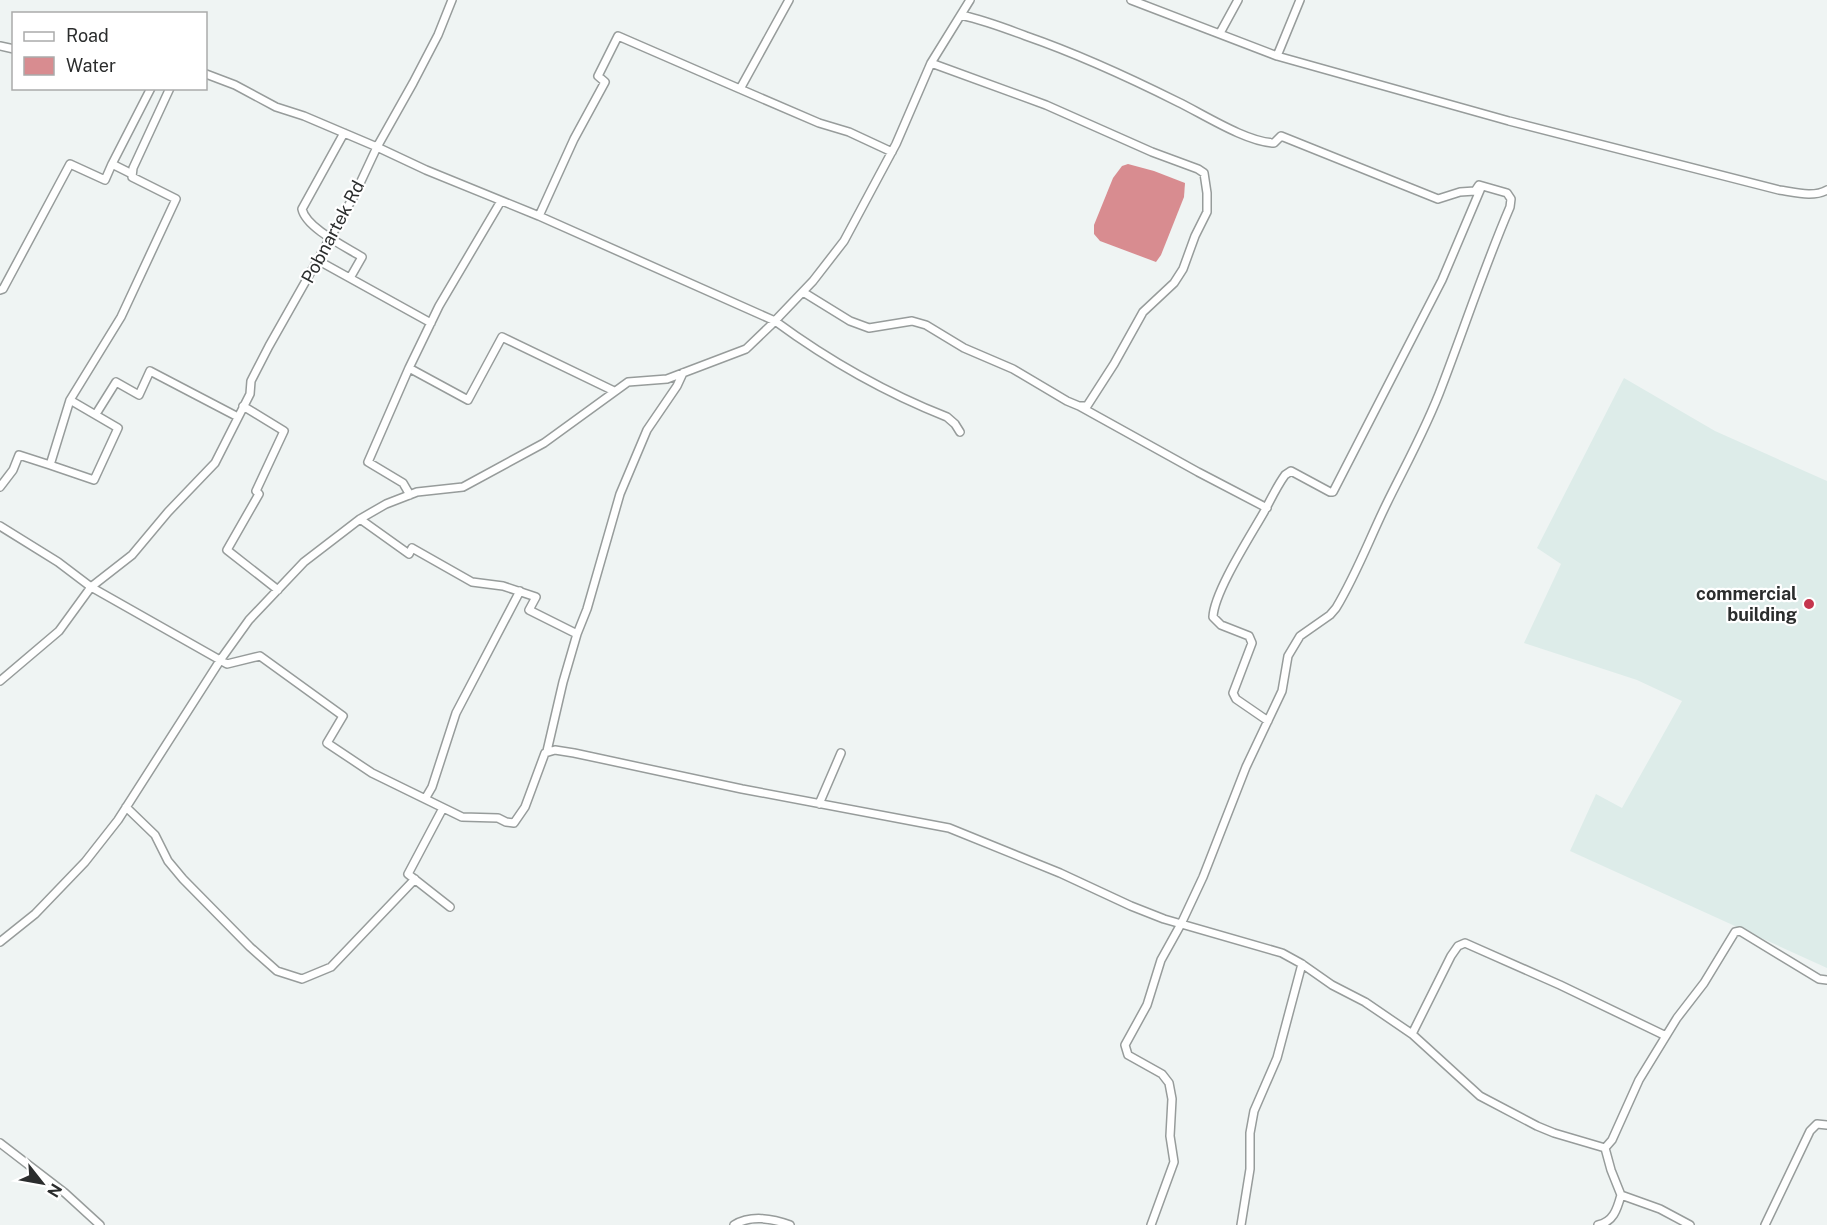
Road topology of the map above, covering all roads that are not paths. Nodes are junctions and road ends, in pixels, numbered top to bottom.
1 (452, 0) edge
2 (789, 0) edge
3 (970, 0) edge
4 (1131, 0) edge
5 (1238, 0) edge
6 (1300, 0) edge
7 (961, 15) junction
8 (1220, 33) junction
9 (1277, 56) junction
10 (931, 63) junction
11 (207, 74) edge
12 (740, 89) junction
13 (150, 90) edge
14 (169, 90) edge
15 (344, 133) junction
16 (377, 147) junction
17 (892, 152) junction
18 (112, 164) junction
19 (132, 174) junction
20 (1482, 186) junction
21 (1827, 190) edge
22 (501, 201) junction
23 (539, 216) junction
24 (331, 238) junction
25 (319, 261) junction
26 (350, 278) junction
27 (0, 290) edge
28 (803, 292) junction
29 (775, 321) junction
30 (431, 323) junction
31 (409, 368) junction
32 (683, 373) junction
33 (614, 392) junction
34 (70, 400) junction
35 (243, 406) junction
36 (1079, 406) junction
37 (96, 414) junction
38 (238, 417) junction
39 (960, 432) dead end
40 (50, 465) junction
41 (0, 487) edge
42 (410, 495) junction
43 (1267, 508) junction
44 (360, 519) junction
45 (0, 526) edge
46 (91, 587) junction
47 (278, 590) junction
48 (520, 591) junction
49 (577, 634) junction
50 (221, 659) junction
51 (0, 681) edge
52 (1268, 721) junction
53 (548, 751) junction
54 (841, 753) dead end
55 (425, 799) junction
56 (819, 804) junction
57 (126, 807) junction
58 (443, 808) junction
59 (415, 879) junction
60 (450, 907) dead end
61 (1181, 924) junction
62 (0, 942) edge
63 (1302, 964) junction
64 (1827, 980) edge
65 (1413, 1034) junction
66 (1666, 1036) junction
67 (1827, 1125) edge
68 (0, 1143) edge
69 (1605, 1148) junction
70 (1621, 1195) junction
71 (100, 1225) edge
72 (734, 1225) edge
73 (790, 1225) edge
74 (1151, 1225) edge
75 (1241, 1225) edge
76 (1598, 1225) edge
77 (1690, 1225) edge
78 (1765, 1225) edge

1 - 16 street, Pobnartek Rd
2 - 12 street
3 - 7 street
4 - 8 street
5 - 8 street
6 - 9 street
7 - 10 street
7 - 20 street
8 - 9 street
9 - 21 street
10 - 17 street
10 - 36 street
11 - 15 street
12 - 17 street
12 - 23 street
13 - 18 street
14 - 19 street
15 - 16 street
15 - 24 street
16 - 22 street
16 - 24 street, Pobnartek Rd
17 - 28 street
18 - 19 street
18 - 27 street
19 - 34 street
20 - 43 street
20 - 52 street
22 - 23 street
22 - 30 street
23 - 29 street
24 - 25 street, Pobnartek Rd
24 - 26 street
25 - 26 street
25 - 35 street, Pobnartek Rd
26 - 30 street
28 - 29 street
28 - 36 street
29 - 32 street
29 - 39 street
30 - 31 street
31 - 33 street
31 - 42 street
32 - 33 street
32 - 49 street
33 - 42 street
34 - 37 street
34 - 40 street
35 - 38 street, Pobnartek Rd
35 - 47 street
36 - 43 street
37 - 38 street
37 - 40 street
38 - 46 street, Pobnartek Rd
40 - 41 street
42 - 44 street
43 - 52 street
44 - 47 street
44 - 48 street
45 - 46 street
46 - 50 street
46 - 51 street, Pobnartek Rd
47 - 50 street
48 - 49 street
48 - 55 street
49 - 53 street
50 - 55 street
50 - 57 street
52 - 61 street
53 - 56 street
53 - 58 street
54 - 56 street
55 - 58 street
56 - 61 street
57 - 59 street
57 - 62 street
58 - 59 street
59 - 60 street
61 - 63 street
61 - 74 street
63 - 65 street
63 - 75 street
64 - 66 street
65 - 66 street
65 - 69 street
66 - 69 street
67 - 78 street
68 - 71 street
69 - 70 street
70 - 76 street
70 - 77 street
72 - 73 street

